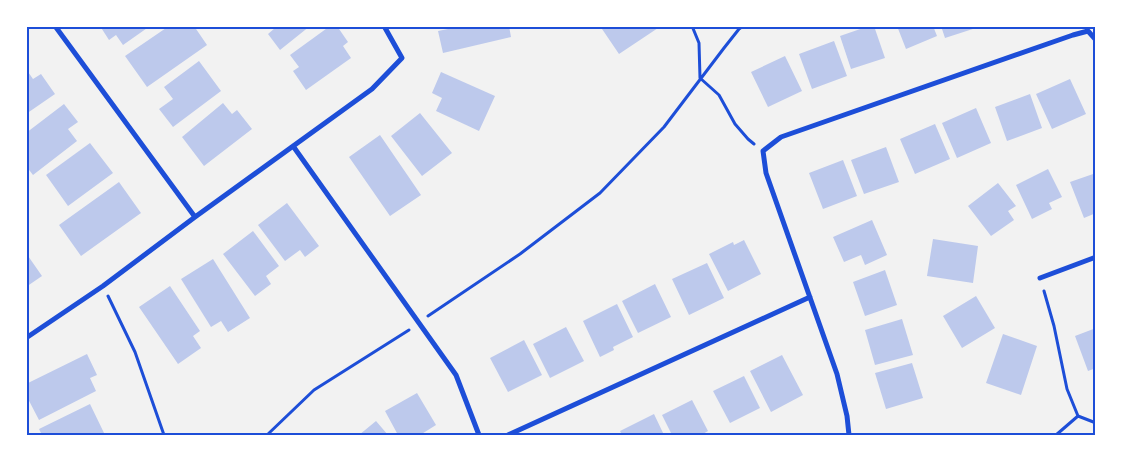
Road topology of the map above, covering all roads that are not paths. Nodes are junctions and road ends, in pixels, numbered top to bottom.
1 (55, 26) edge
2 (384, 26) edge
3 (1096, 40) edge
4 (293, 146) junction
5 (195, 217) junction
6 (1096, 258) edge
7 (1040, 278) road end
8 (810, 297) junction
9 (26, 338) edge
10 (479, 435) edge
11 (508, 435) edge
12 (849, 435) edge

1 - 5 street
2 - 4 street
3 - 8 street
4 - 5 street
4 - 10 street
5 - 9 street
6 - 7 street
8 - 11 street
8 - 12 street

